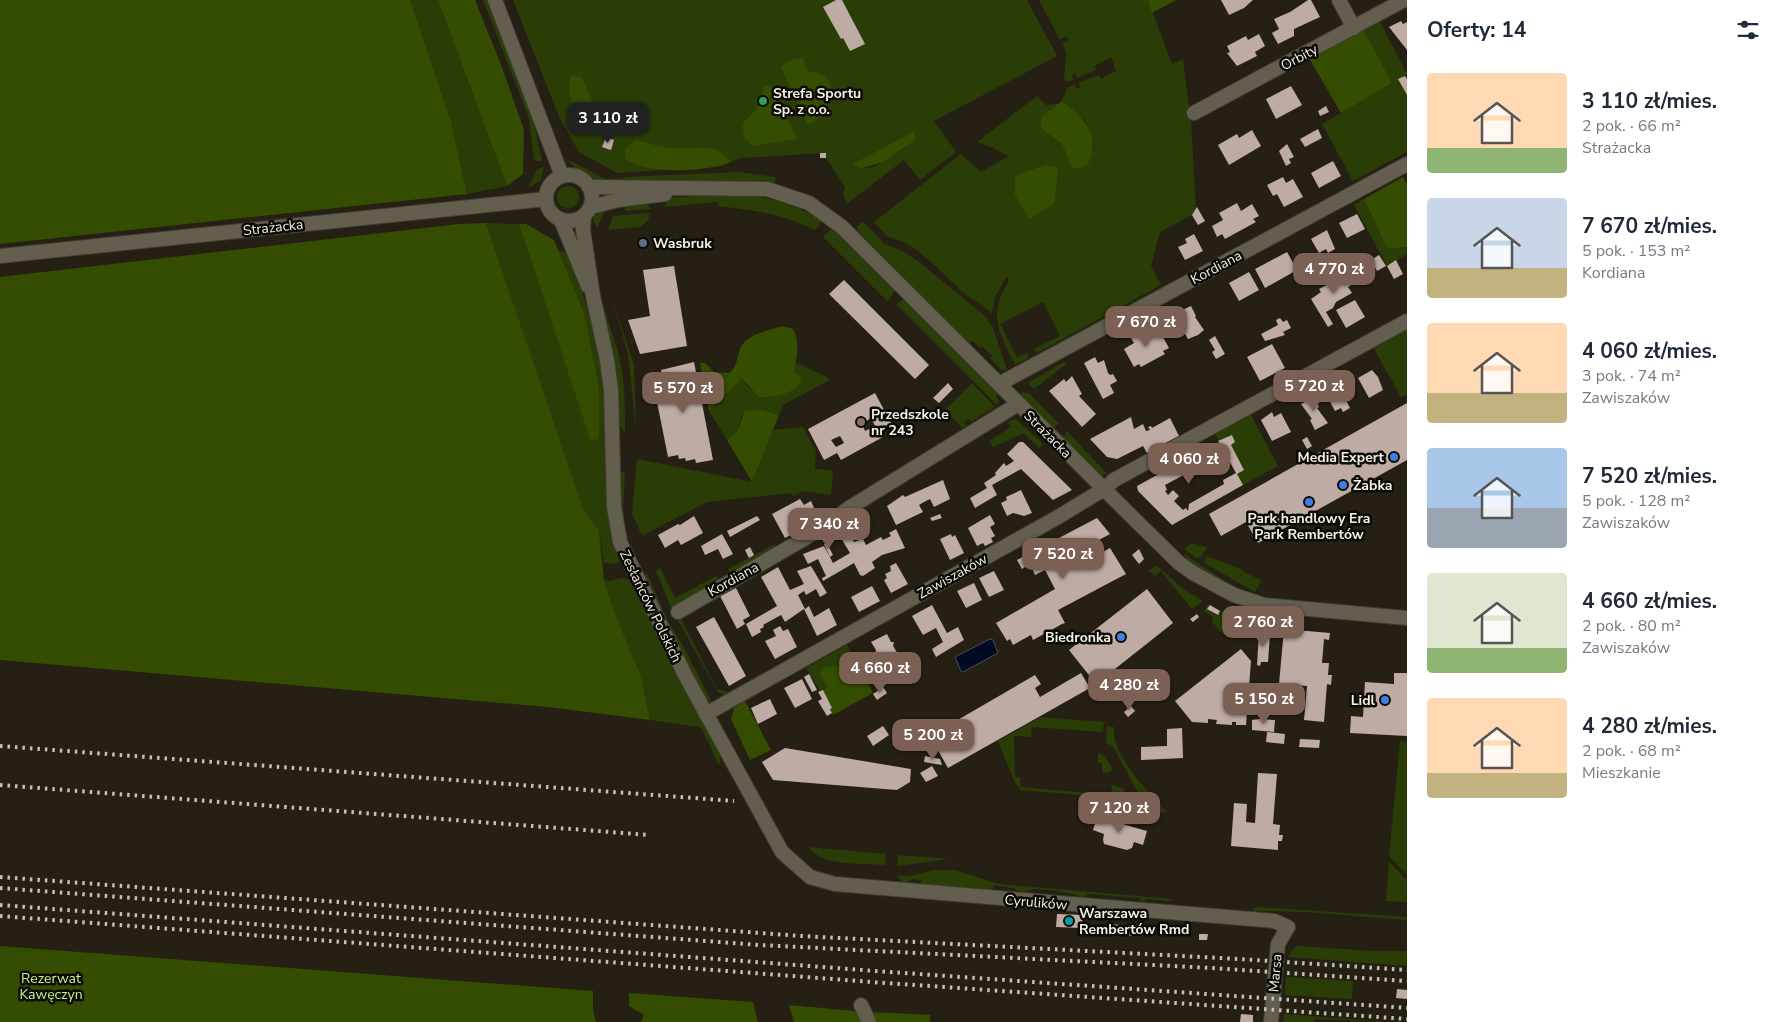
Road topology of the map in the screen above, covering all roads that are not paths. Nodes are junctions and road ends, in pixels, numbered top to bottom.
1 (496, 0) edge
2 (1339, 0) edge
3 (1404, 0) edge
4 (1354, 28) junction
5 (1194, 112) dead end
6 (1407, 164) edge
7 (562, 176) junction
8 (589, 187) junction
9 (721, 187) junction
10 (546, 199) junction
11 (588, 212) junction
12 (561, 220) junction
13 (0, 256) edge
14 (593, 296) junction
15 (1407, 321) edge
16 (999, 384) junction
17 (1018, 404) junction
18 (1104, 490) junction
19 (678, 612) dead end
20 (1407, 618) edge
21 (706, 714) junction
22 (790, 860) joint
23 (1288, 927) joint
24 (861, 1005) dead end
25 (869, 1022) edge
26 (1271, 1022) edge

1 - 7 street
2 - 4 street
3 - 4 street, Orbity
4 - 5 street, Orbity
6 - 16 street, Kordiana
7 - 8 street
7 - 10 street
8 - 9 street, Strażacka
8 - 11 street
9 - 11 street, Strażacka
9 - 16 street, Strażacka
10 - 12 street
10 - 13 street, Strażacka
11 - 12 street
11 - 14 street, Zesłańców Polskich
12 - 14 street, Zesłańców Polskich
14 - 21 street, Zesłańców Polskich
15 - 18 street, Zawiszaków
16 - 17 street, Strażacka
17 - 18 street, Strażacka
17 - 19 street, Kordiana
18 - 20 street, Strażacka
18 - 21 street, Zawiszaków
21 - 22 street, Zesłańców Polskich
22 - 23 street, Cyrulików
23 - 26 street, Marsa
24 - 25 street

